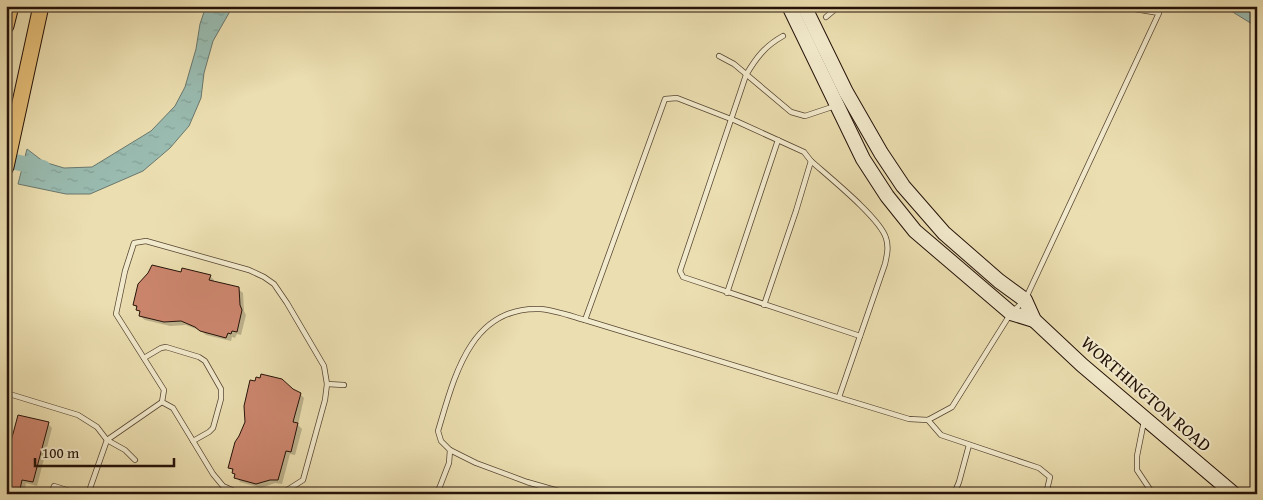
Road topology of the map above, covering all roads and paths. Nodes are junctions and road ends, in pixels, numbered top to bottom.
1 (11, 6) edge
2 (41, 6) edge
3 (789, 6) edge
4 (804, 6) edge
5 (840, 6) edge
6 (1117, 6) edge
7 (826, 17) dead end
8 (6, 26) edge
9 (784, 36) dead end
10 (719, 56) dead end
11 (746, 75) junction
12 (849, 97) junction
13 (836, 105) junction
14 (731, 119) junction
15 (778, 140) junction
16 (811, 161) junction
17 (6, 167) edge
18 (727, 292) junction
19 (1025, 300) junction
20 (764, 305) junction
21 (1011, 313) junction
22 (585, 320) junction
23 (1034, 320) junction
24 (860, 336) junction
25 (144, 358) junction
26 (327, 384) junction
27 (344, 385) dead end
28 (6, 393) edge
29 (839, 397) junction
30 (162, 402) junction
31 (1145, 418) junction
32 (928, 420) junction
33 (108, 440) junction
34 (193, 441) junction
35 (969, 445) junction
36 (450, 450) junction
37 (134, 460) dead end
38 (51, 494) edge
39 (79, 494) edge
40 (88, 494) edge
41 (241, 494) edge
42 (281, 494) edge
43 (437, 494) edge
44 (569, 494) edge
45 (954, 494) edge
46 (1046, 494) edge
47 (1153, 494) edge
48 (1234, 494) edge

1 - 8 main road
2 - 17 main road
3 - 13 main road, WORTHINGTON ROAD
4 - 12 main road, WORTHINGTON ROAD
5 - 7 lane
6 - 19 lane
9 - 11 lane
10 - 11 lane
11 - 13 lane
11 - 14 lane
12 - 13 main road
12 - 19 main road, WORTHINGTON ROAD
13 - 21 main road, WORTHINGTON ROAD
14 - 15 lane
14 - 18 lane
14 - 22 lane
15 - 16 lane
15 - 18 lane
16 - 20 lane
16 - 24 lane
18 - 20 lane
19 - 21 lane
19 - 23 main road, WORTHINGTON ROAD
20 - 24 lane
21 - 23 main road, WORTHINGTON ROAD
21 - 32 lane
22 - 29 lane
22 - 36 lane
23 - 31 main road, WORTHINGTON ROAD
24 - 29 lane
25 - 26 lane
25 - 30 lane
25 - 34 lane
26 - 27 lane
26 - 42 lane
28 - 33 lane
29 - 32 lane
30 - 33 lane
30 - 34 lane
31 - 47 lane
31 - 48 main road, WORTHINGTON ROAD
32 - 35 lane
33 - 37 lane
33 - 40 lane
34 - 41 lane
35 - 45 lane
35 - 46 lane
36 - 43 lane
36 - 44 lane
38 - 39 lane

